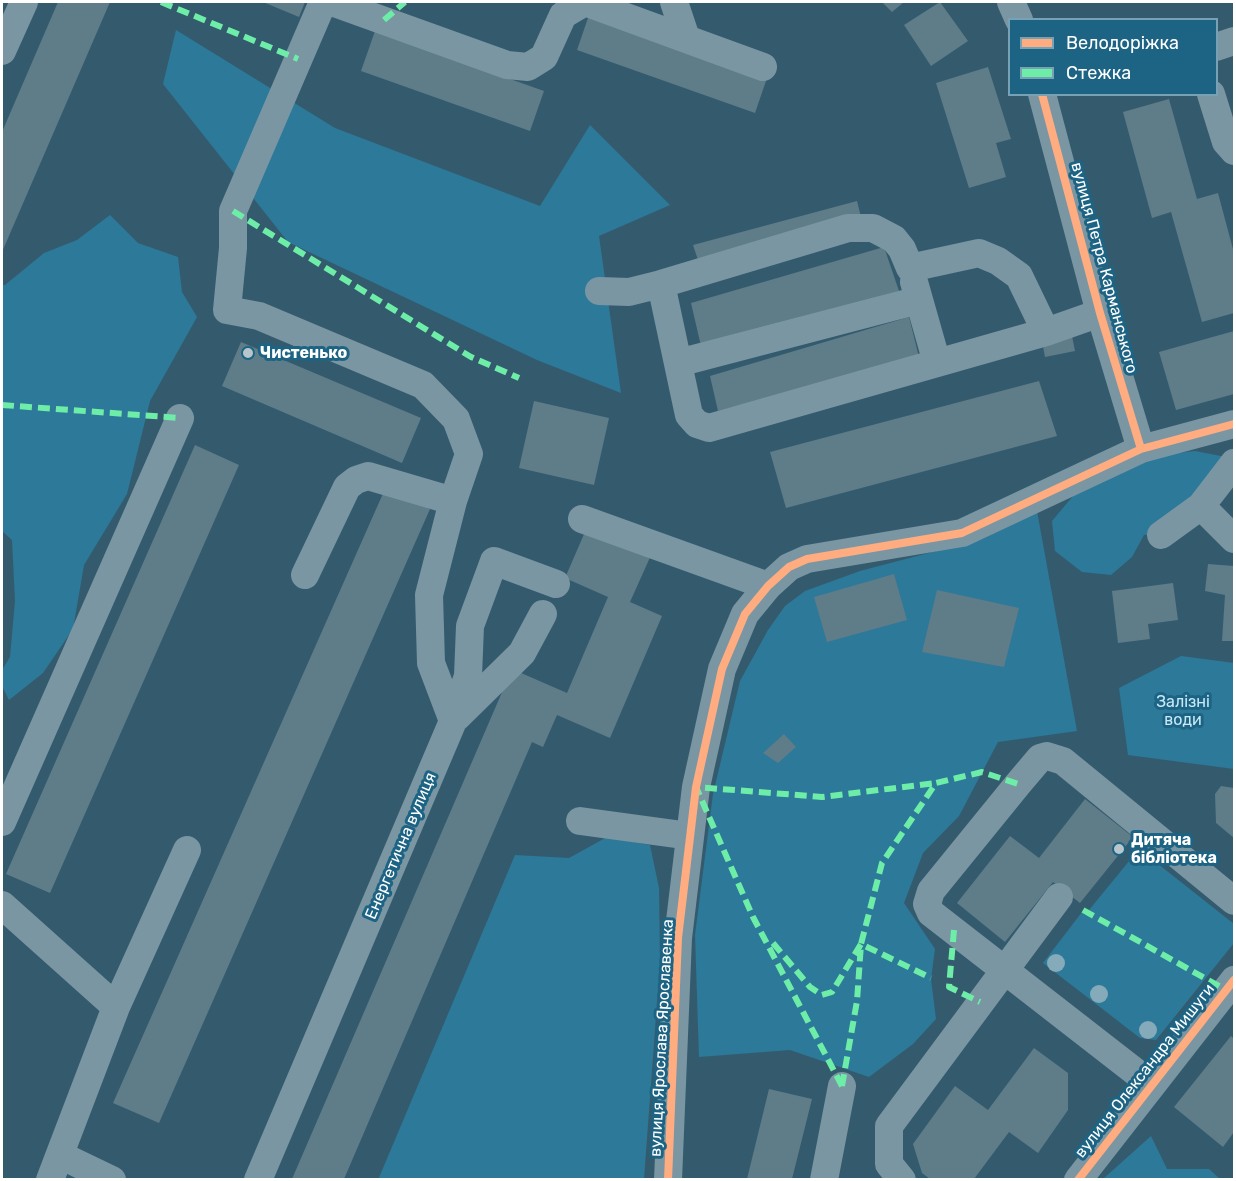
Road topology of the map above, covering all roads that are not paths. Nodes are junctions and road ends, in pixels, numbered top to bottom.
1 (24, 2) edge
2 (323, 2) edge
3 (332, 2) edge
4 (674, 2) edge
5 (1011, 2) edge
6 (1018, 18) edge
7 (686, 38) junction
8 (1234, 41) edge
9 (1218, 46) edge
10 (2, 51) edge
11 (763, 67) dead end
12 (1043, 96) edge
13 (1212, 96) edge
14 (1234, 151) edge
15 (910, 268) junction
16 (661, 284) junction
17 (599, 291) dead end
18 (919, 300) junction
19 (1100, 313) junction
20 (1046, 332) junction
21 (678, 363) junction
22 (937, 363) junction
23 (180, 418) dead end
24 (1234, 424) edge
25 (1142, 449) junction
26 (1234, 463) edge
27 (453, 501) junction
28 (1201, 506) junction
29 (582, 519) dead end
30 (1161, 535) dead end
31 (1234, 539) edge
32 (305, 575) dead end
33 (556, 584) dead end
34 (768, 585) junction
35 (543, 614) dead end
36 (453, 721) junction
37 (580, 821) dead end
38 (2, 822) edge
39 (690, 836) junction
40 (187, 850) dead end
41 (1059, 897) dead end
42 (1234, 901) edge
43 (2, 905) edge
44 (1004, 970) junction
45 (1234, 980) edge
46 (116, 1007) junction
47 (1151, 1084) junction
48 (842, 1086) dead end
49 (55, 1167) edge
50 (112, 1179) edge
51 (258, 1179) edge
52 (668, 1179) edge
53 (824, 1179) edge
54 (902, 1179) edge
55 (1078, 1179) edge

1 - 10 street
2 - 27 street
3 - 7 street
4 - 7 street
5 - 6 street
7 - 11 street
8 - 9 street
12 - 19 street, вулиця Петра Карманського
13 - 14 street
15 - 16 street
15 - 18 street
15 - 20 street
16 - 17 street
16 - 21 street
18 - 21 street
18 - 22 street
19 - 20 street
19 - 25 street, вулиця Петра Карманського
20 - 22 street
21 - 22 street
23 - 38 street
24 - 25 street, вулиця Ярослава Ярославенка
25 - 34 street, вулиця Ярослава Ярославенка
26 - 28 street
27 - 32 street
27 - 36 street
28 - 30 street
28 - 31 street
29 - 34 street
33 - 36 street, Енергетична вулиця
34 - 39 street, вулиця Ярослава Ярославенка
35 - 36 street
36 - 51 street, Енергетична вулиця
37 - 39 street
39 - 52 street, вулиця Ярослава Ярославенка
40 - 46 street
41 - 44 street
42 - 44 street
43 - 46 street
44 - 47 street
44 - 54 street
45 - 47 street, вулиця Олександра Мишуги
46 - 49 street
47 - 55 street, вулиця Олександра Мишуги
48 - 53 street
49 - 50 street

